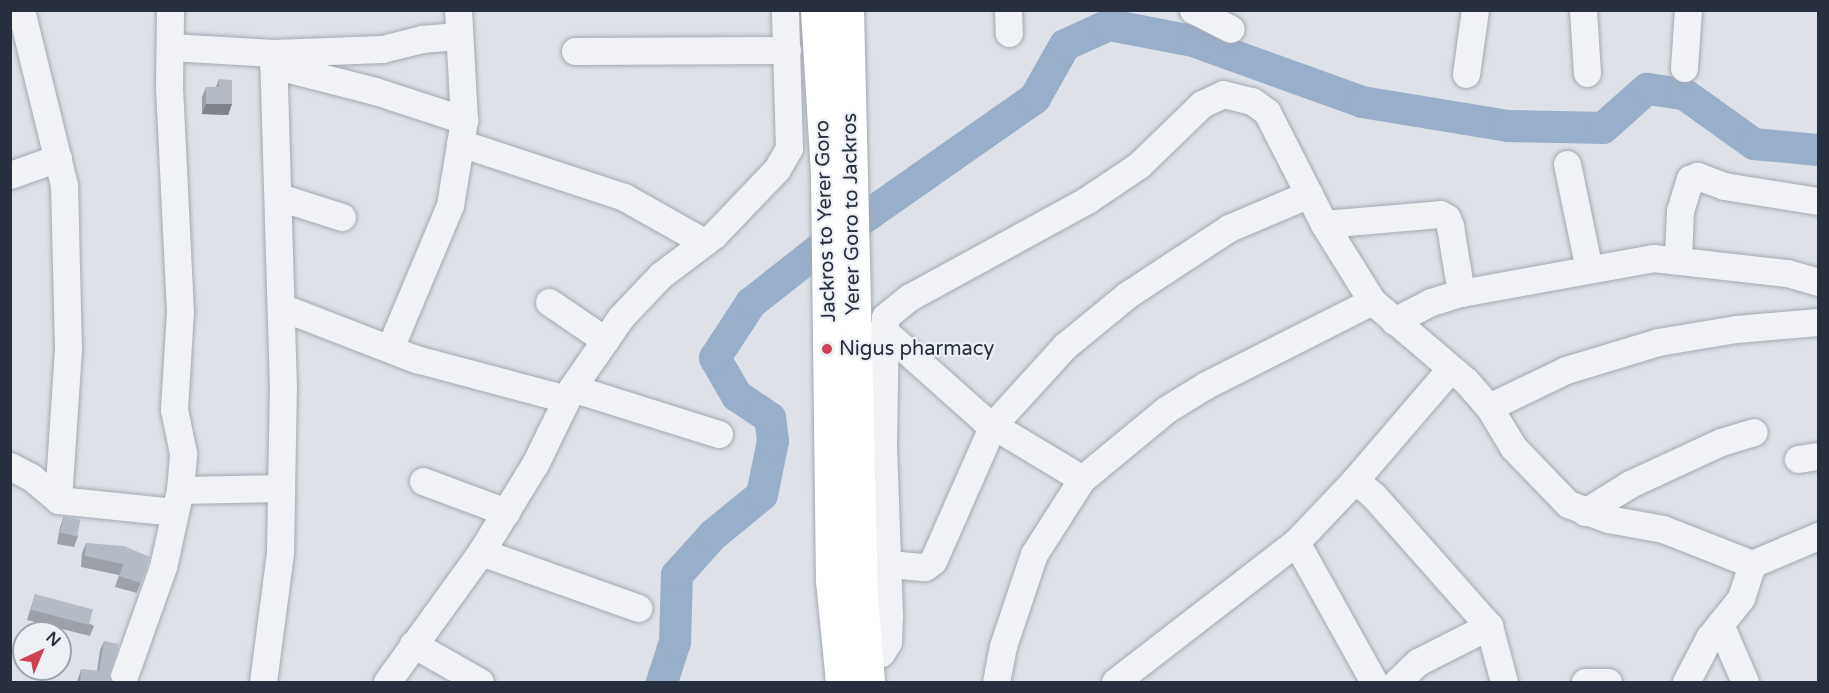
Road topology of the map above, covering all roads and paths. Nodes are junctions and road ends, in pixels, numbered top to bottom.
1 (21, 10) edge
2 (170, 10) edge
3 (785, 10) edge
4 (817, 10) edge
5 (847, 10) edge
6 (1193, 10) edge
7 (1474, 10) edge
8 (1583, 10) edge
9 (1688, 10) edge
10 (458, 23) edge
11 (1234, 27) edge
12 (19, 44) edge
13 (171, 47) junction
14 (787, 50) junction
15 (574, 51) dead end
16 (273, 59) junction
17 (1684, 68) dead end
18 (1587, 73) dead end
19 (1466, 74) dead end
20 (462, 132) junction
21 (58, 158) junction
22 (1567, 164) dead end
23 (10, 175) edge
24 (1309, 194) junction
25 (279, 197) junction
26 (1818, 201) edge
27 (342, 217) dead end
28 (1324, 224) junction
29 (704, 242) junction
30 (1678, 258) junction
31 (1588, 269) junction
32 (1818, 282) edge
33 (1461, 293) junction
34 (1372, 301) junction
35 (549, 302) dead end
36 (281, 307) junction
37 (1394, 321) junction
38 (1818, 322) edge
39 (882, 329) junction
40 (605, 340) junction
41 (390, 348) junction
42 (1450, 369) junction
43 (569, 394) junction
44 (1489, 407) junction
45 (993, 425) junction
46 (1754, 432) dead end
47 (719, 435) dead end
48 (10, 466) edge
49 (1082, 479) junction
50 (1355, 480) junction
51 (423, 481) dead end
52 (281, 488) junction
53 (58, 500) junction
54 (177, 501) junction
55 (506, 512) junction
56 (1585, 512) junction
57 (1818, 536) edge
58 (1296, 542) junction
59 (481, 552) junction
60 (888, 564) junction
61 (1752, 564) junction
62 (638, 609) dead end
63 (1720, 624) junction
64 (1489, 626) junction
65 (413, 644) junction
66 (858, 675) edge
67 (1129, 679) edge
68 (122, 682) edge
69 (263, 682) edge
70 (387, 682) edge
71 (480, 682) edge
72 (996, 682) edge
73 (1374, 682) edge
74 (1397, 682) edge
75 (1504, 682) edge
76 (1585, 682) edge
77 (1608, 682) edge
78 (1686, 682) edge
79 (1745, 682) edge

1 - 12 street
2 - 13 street
3 - 14 street
4 - 66 main road, Jackros to Yerer Goro
5 - 66 main road, Yerer Goro to Jackros
6 - 11 street
7 - 19 street
8 - 18 street
9 - 17 street
10 - 16 street
10 - 20 street
12 - 21 street
13 - 16 street
13 - 54 street
14 - 15 street
14 - 29 street
16 - 20 street
16 - 25 street
20 - 29 street
20 - 41 street
21 - 23 street
21 - 53 street
22 - 31 street
24 - 28 street
24 - 39 street
24 - 45 street
25 - 27 street
25 - 36 street
26 - 30 street
28 - 33 street
28 - 34 street
29 - 40 street
30 - 31 street
30 - 32 street
31 - 33 street
33 - 37 street
34 - 37 street
34 - 49 street
35 - 40 street
36 - 41 street
36 - 52 street
37 - 42 street
38 - 44 street
39 - 45 street
39 - 60 street
40 - 43 street
41 - 43 street
42 - 44 street
42 - 50 street
43 - 47 street
43 - 55 street
44 - 56 street
45 - 49 street
45 - 60 street
46 - 56 street
48 - 53 street
49 - 72 street
50 - 58 street
50 - 64 street
51 - 55 street
52 - 54 street
52 - 69 street
53 - 54 street
54 - 68 street
55 - 59 street
56 - 61 street
57 - 61 street
58 - 67 street
58 - 73 street
59 - 62 street
59 - 65 street
60 - 66 street
61 - 63 street
63 - 78 street
63 - 79 street
64 - 74 street
64 - 75 street
65 - 70 street
65 - 71 street
76 - 77 street

